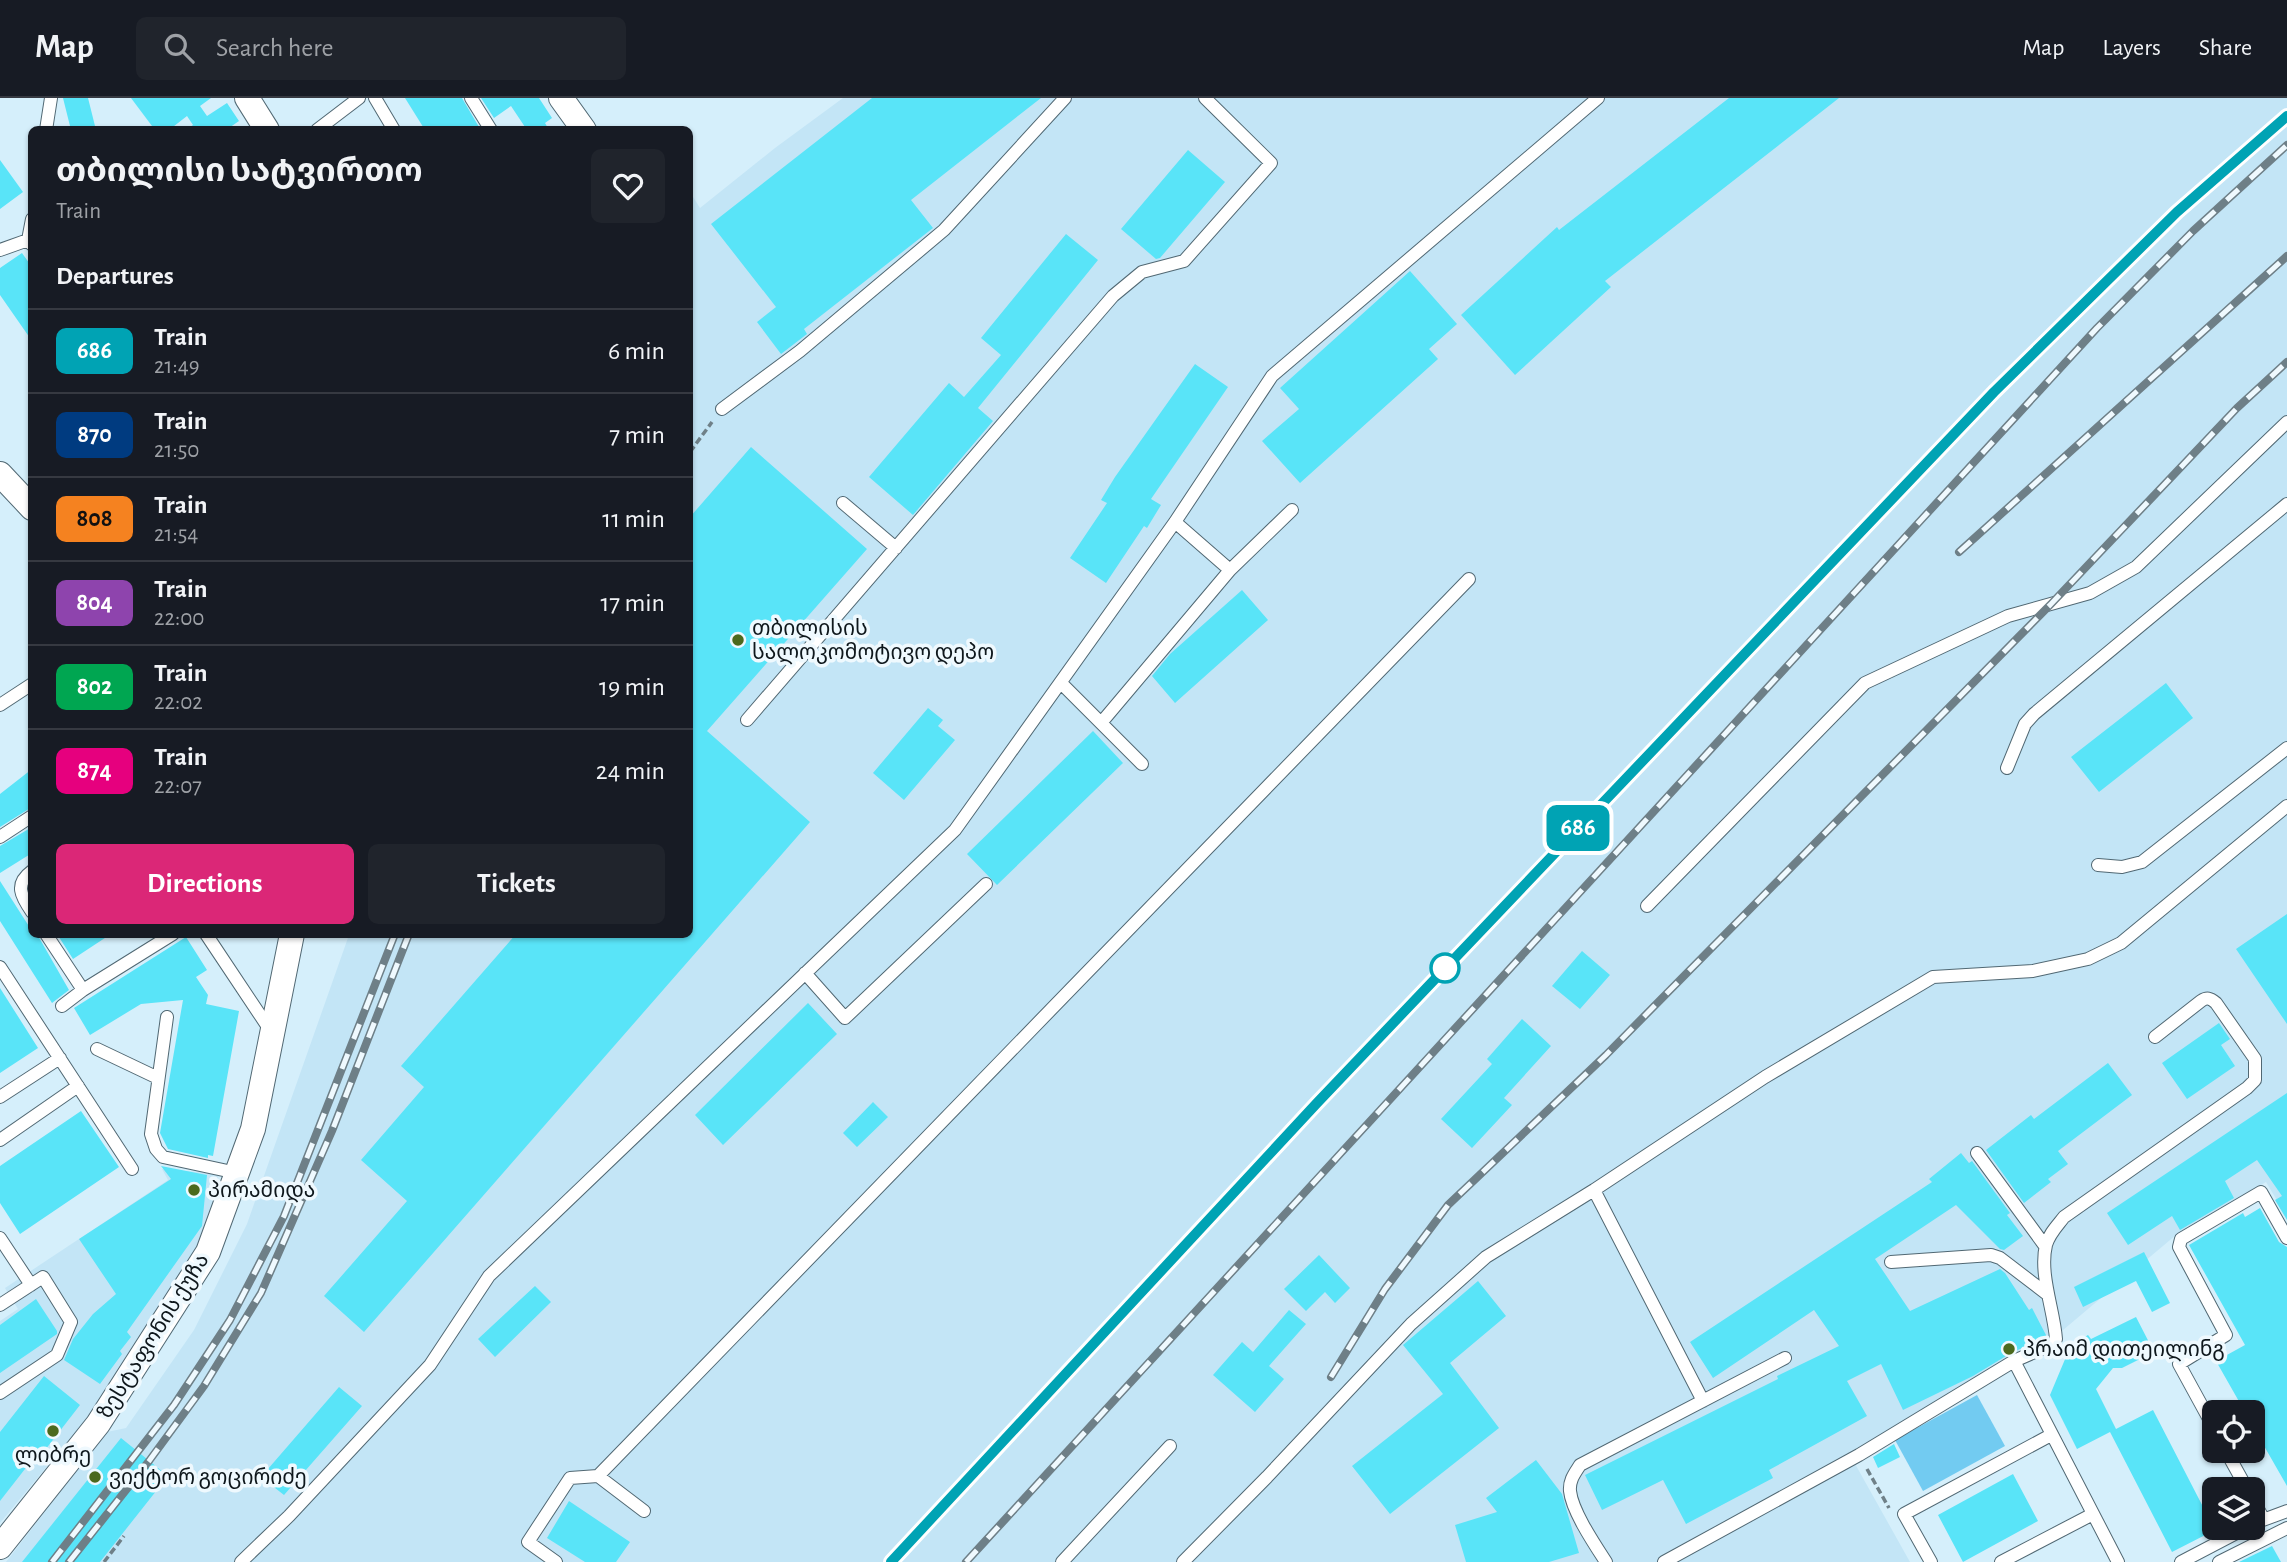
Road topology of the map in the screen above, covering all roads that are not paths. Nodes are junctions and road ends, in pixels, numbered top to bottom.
1 (51, 98) edge
2 (247, 98) edge
3 (359, 98) edge
4 (375, 98) edge
5 (471, 98) edge
6 (561, 98) edge
7 (1065, 98) edge
8 (1205, 98) edge
9 (1598, 98) edge
10 (47, 126) edge
11 (264, 126) edge
12 (322, 126) edge
13 (392, 126) edge
14 (488, 126) edge
15 (581, 126) edge
16 (28, 243) edge
17 (0, 250) edge
18 (722, 409) road end
19 (2287, 422) edge
20 (0, 474) edge
21 (843, 503) dead end
22 (28, 504) edge
23 (2287, 504) edge
24 (1292, 510) dead end
25 (1175, 522) junction
26 (896, 548) junction
27 (1230, 570) junction
28 (1469, 579) dead end
29 (1060, 683) junction
30 (28, 687) edge
31 (0, 705) edge
32 (747, 720) dead end
33 (1101, 723) junction
34 (2287, 748) edge
35 (1142, 764) dead end
36 (2007, 768) dead end
37 (2287, 806) edge
38 (28, 819) edge
39 (0, 837) edge
40 (2098, 865) dead end
41 (28, 874) edge
42 (986, 884) dead end
43 (28, 906) edge
44 (1647, 906) dead end
45 (49, 938) edge
46 (167, 938) edge
47 (209, 938) edge
48 (291, 938) edge
49 (805, 973) junction
50 (2, 974) edge
51 (83, 990) junction
52 (61, 1006) dead end
53 (167, 1017) dead end
54 (272, 1033) junction
55 (2155, 1037) dead end
56 (97, 1049) dead end
57 (60, 1058) junction
58 (158, 1078) junction
59 (78, 1086) junction
60 (0, 1097) edge
61 (0, 1140) edge
62 (1977, 1153) dead end
63 (132, 1169) dead end
64 (237, 1173) junction
65 (1594, 1190) junction
66 (0, 1238) edge
67 (2287, 1238) edge
68 (2046, 1246) junction
69 (1891, 1262) dead end
70 (31, 1285) junction
71 (2047, 1294) junction
72 (0, 1305) edge
73 (1785, 1358) dead end
74 (2014, 1361) junction
75 (0, 1393) edge
76 (1703, 1401) junction
77 (2202, 1406) edge
78 (2050, 1435) junction
79 (1170, 1446) dead end
80 (598, 1476) junction
81 (644, 1511) dead end
82 (2287, 1511) edge
83 (2093, 1514) junction
84 (2265, 1519) edge
85 (2287, 1528) edge
86 (2223, 1540) edge
87 (2, 1541) edge
88 (242, 1562) edge
89 (556, 1562) edge
90 (1062, 1562) edge
91 (1183, 1562) edge
92 (1605, 1562) edge
93 (1664, 1562) edge
94 (1931, 1562) edge
95 (2001, 1562) edge
96 (2118, 1562) edge
97 (2181, 1562) edge
98 (2219, 1562) edge

1 - 10 lane
2 - 11 street
3 - 12 lane
4 - 13 lane
5 - 14 lane
6 - 15 street
7 - 18 lane
8 - 26 lane
9 - 25 lane
16 - 17 lane
19 - 44 lane
20 - 22 street
21 - 26 lane
23 - 36 lane
24 - 27 lane
25 - 27 lane
25 - 29 lane
26 - 32 lane
27 - 33 lane
28 - 80 lane
29 - 33 lane
29 - 49 lane
30 - 31 lane
33 - 35 lane
34 - 40 lane
37 - 65 lane
38 - 39 lane
41 - 43 lane
42 - 49 lane
45 - 51 lane
46 - 51 lane
47 - 54 lane
48 - 54 street, ზესტაფონის ქუჩა
49 - 88 lane
50 - 57 lane
51 - 52 lane
53 - 58 lane
54 - 64 street, ზესტაფონის ქუჩა
55 - 68 lane
56 - 58 lane
57 - 59 lane
57 - 60 lane
58 - 64 lane
59 - 61 lane
59 - 63 lane
62 - 68 lane
64 - 87 street, ზესტაფონის ქუჩა
65 - 76 lane
65 - 91 lane
66 - 70 lane
67 - 77 lane
68 - 71 lane
69 - 71 lane
70 - 72 lane
70 - 75 lane
71 - 74 lane
73 - 76 lane
74 - 78 lane
74 - 93 lane
76 - 92 lane
78 - 83 lane
78 - 94 lane
79 - 90 lane
80 - 81 lane
80 - 89 lane
82 - 84 lane
83 - 95 lane
83 - 96 lane
85 - 98 lane
86 - 97 lane

